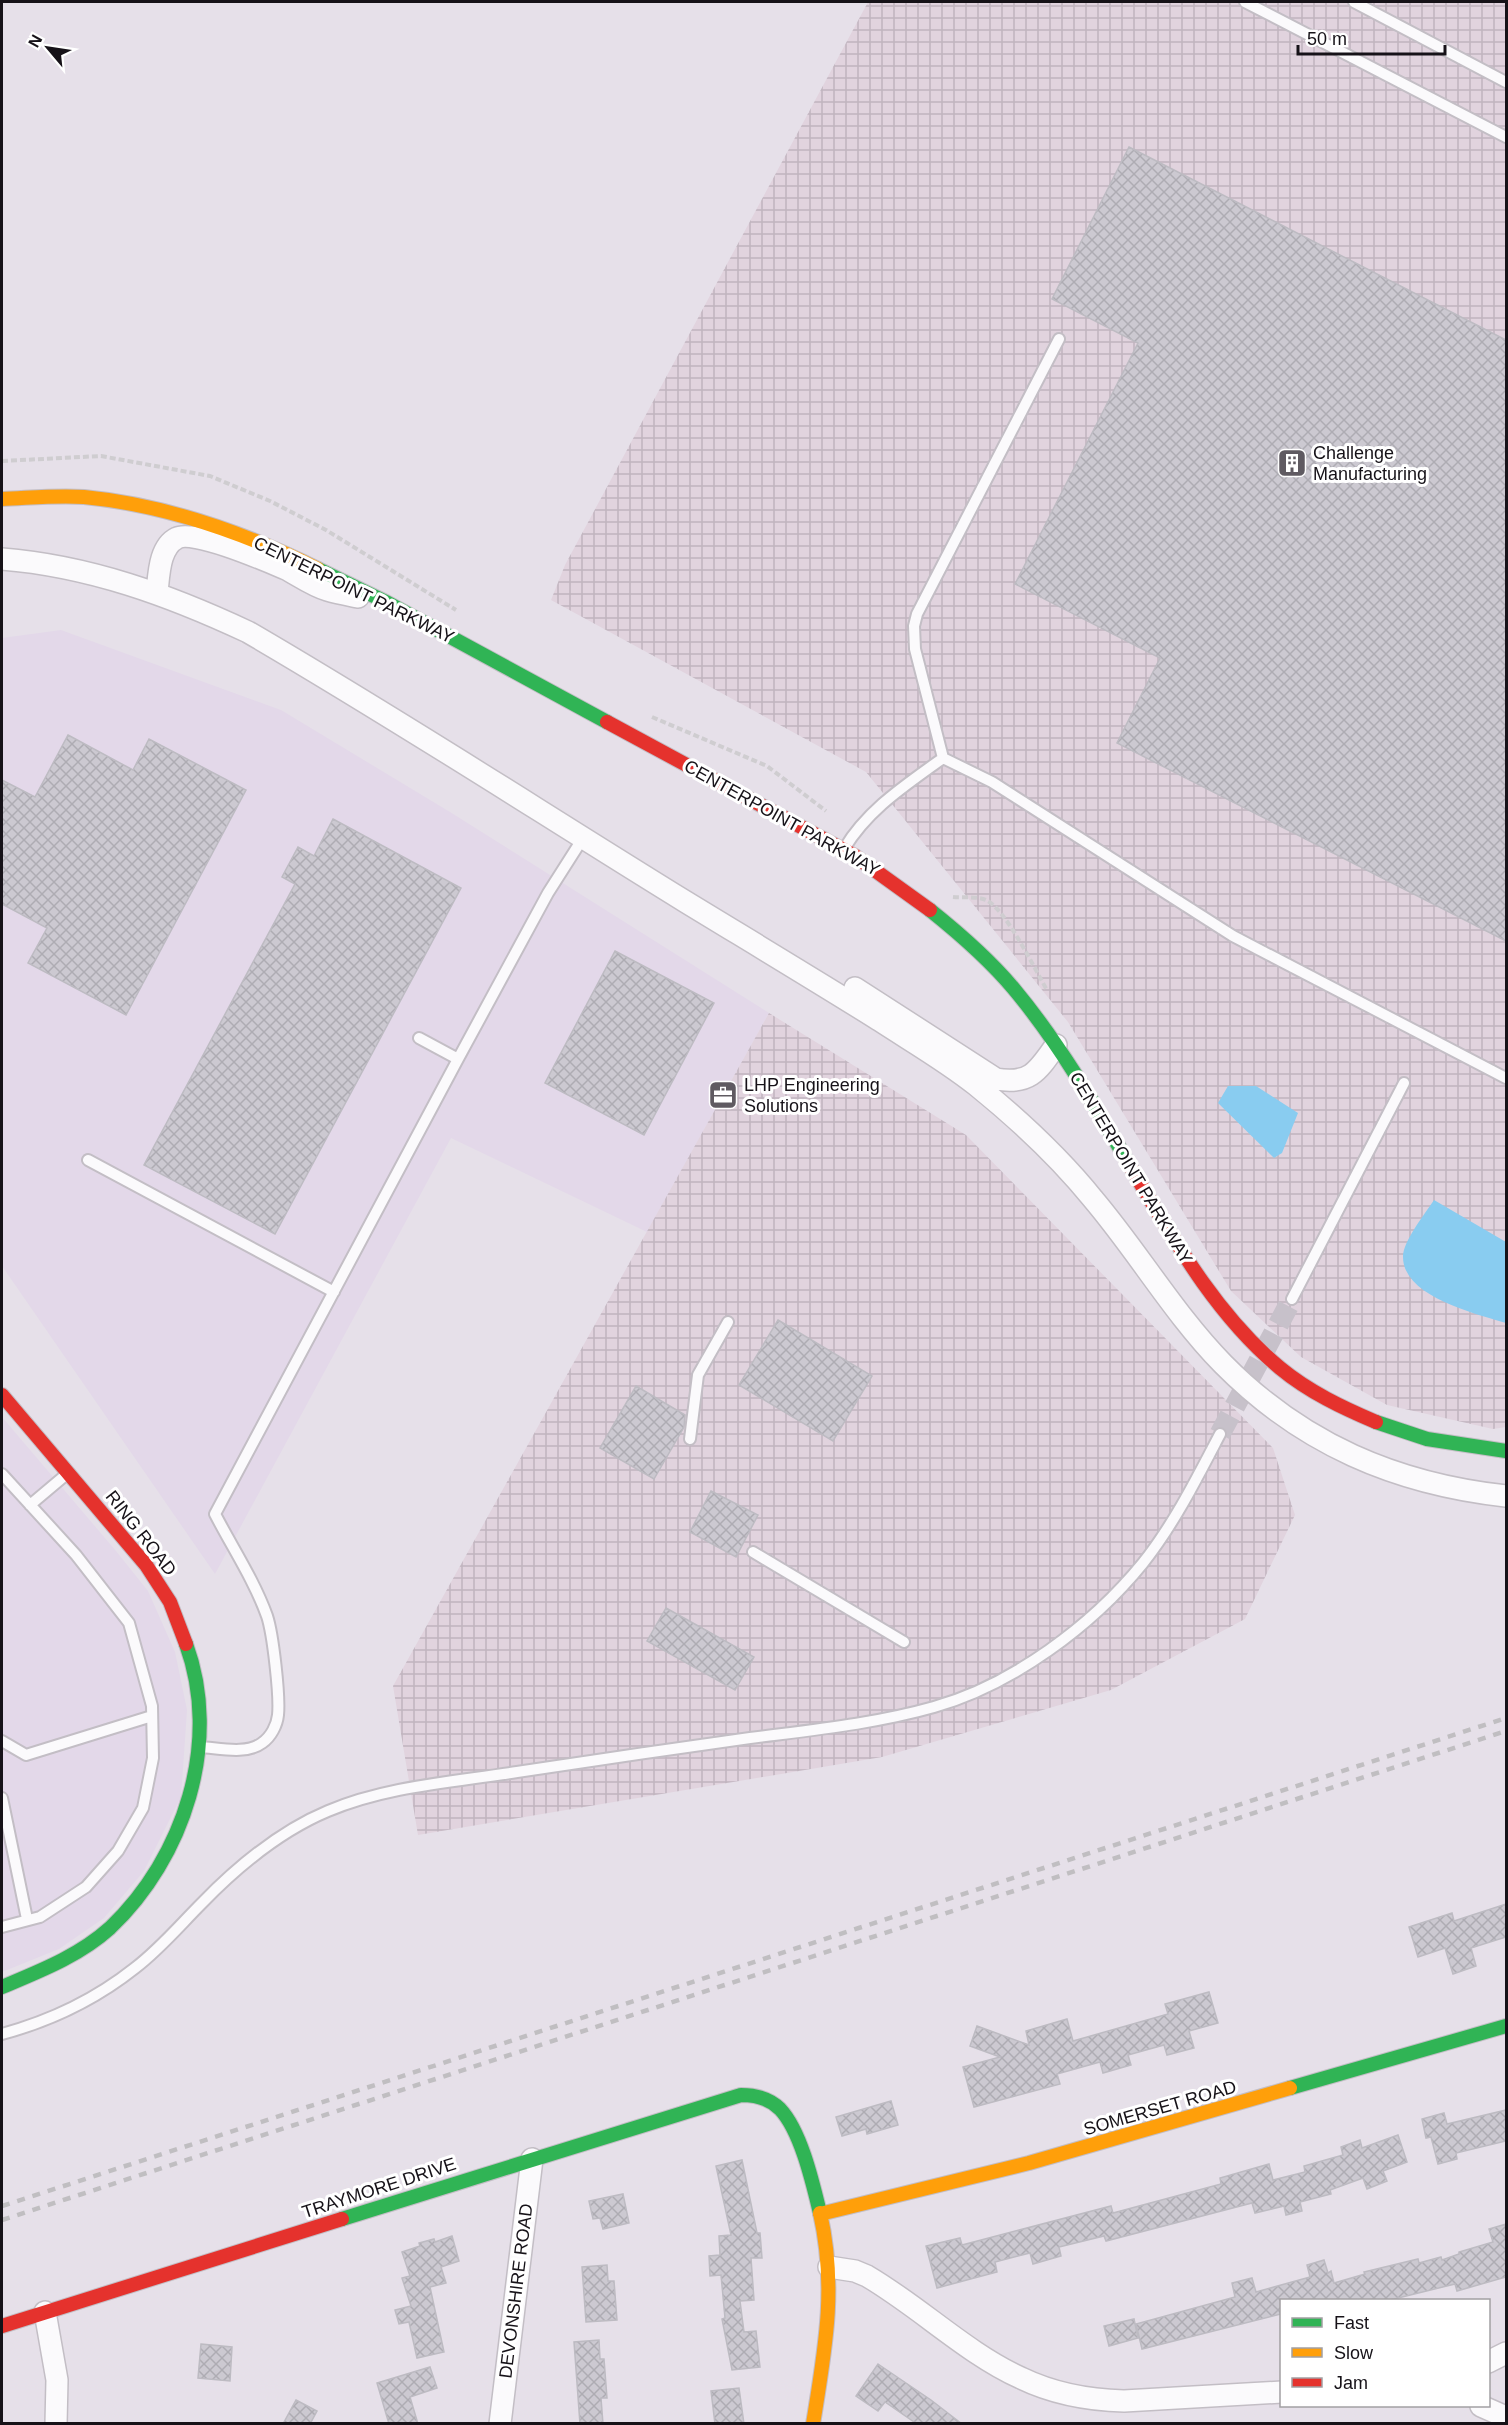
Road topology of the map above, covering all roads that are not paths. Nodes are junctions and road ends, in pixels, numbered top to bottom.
1 (1248, 2) edge
2 (1354, 2) edge
3 (1506, 82) edge
4 (1506, 137) edge
5 (1059, 339) dead end
6 (2, 499) edge
7 (2, 559) edge
8 (157, 592) junction
9 (386, 602) junction
10 (943, 758) junction
11 (583, 838) junction
12 (844, 849) junction
13 (748, 940) junction
14 (419, 1038) dead end
15 (1056, 1045) junction
16 (458, 1059) junction
17 (1506, 1078) edge
18 (1404, 1083) dead end
19 (88, 1160) dead end
20 (334, 1292) junction
21 (1292, 1299) tunnel mouth
22 (728, 1322) dead end
23 (2, 1395) edge
24 (1220, 1434) tunnel mouth
25 (690, 1439) dead end
26 (1506, 1451) edge
27 (68, 1472) junction
28 (2, 1474) edge
29 (1506, 1496) edge
30 (30, 1505) junction
31 (753, 1552) dead end
32 (904, 1642) dead end
33 (152, 1716) junction
34 (2, 1741) edge
35 (200, 1747) junction
36 (2, 1798) edge
37 (27, 1919) junction
38 (2, 1927) edge
39 (2, 1987) edge
40 (1506, 2026) edge
41 (2, 2034) edge
42 (532, 2159) junction
43 (820, 2214) junction
44 (829, 2267) junction
45 (45, 2312) junction
46 (2, 2326) edge
47 (1506, 2353) edge
48 (1490, 2360) edge
49 (1280, 2392) edge
50 (1483, 2407) edge
51 (1506, 2417) edge
52 (56, 2424) edge
53 (501, 2424) edge
54 (813, 2424) edge

1 - 4 lane
2 - 3 lane
5 - 10 lane
6 - 9 street, CENTERPOINT PARKWAY
7 - 8 street, CENTERPOINT PARKWAY
8 - 9 street
8 - 11 street, CENTERPOINT PARKWAY
9 - 12 street, CENTERPOINT PARKWAY
10 - 12 lane
10 - 17 lane
11 - 13 street, CENTERPOINT PARKWAY
11 - 16 lane
12 - 15 street, CENTERPOINT PARKWAY
13 - 15 street
13 - 29 street, CENTERPOINT PARKWAY
14 - 16 lane
15 - 26 street, CENTERPOINT PARKWAY
16 - 20 lane
18 - 21 lane
19 - 20 lane
20 - 35 lane
22 - 25 lane
23 - 27 street, RING ROAD
24 - 41 lane
27 - 30 lane
27 - 35 street, RING ROAD
28 - 30 lane
30 - 33 lane
31 - 32 lane
33 - 34 lane
33 - 37 lane
35 - 39 street, RING ROAD
36 - 37 lane
37 - 38 lane
40 - 43 street, SOMERSET ROAD
42 - 43 street, TRAYMORE DRIVE
42 - 45 street, TRAYMORE DRIVE
42 - 53 street, DEVONSHIRE ROAD
43 - 44 street
44 - 49 street
44 - 54 street
45 - 46 street, TRAYMORE DRIVE
45 - 52 street
47 - 48 street
50 - 51 street

